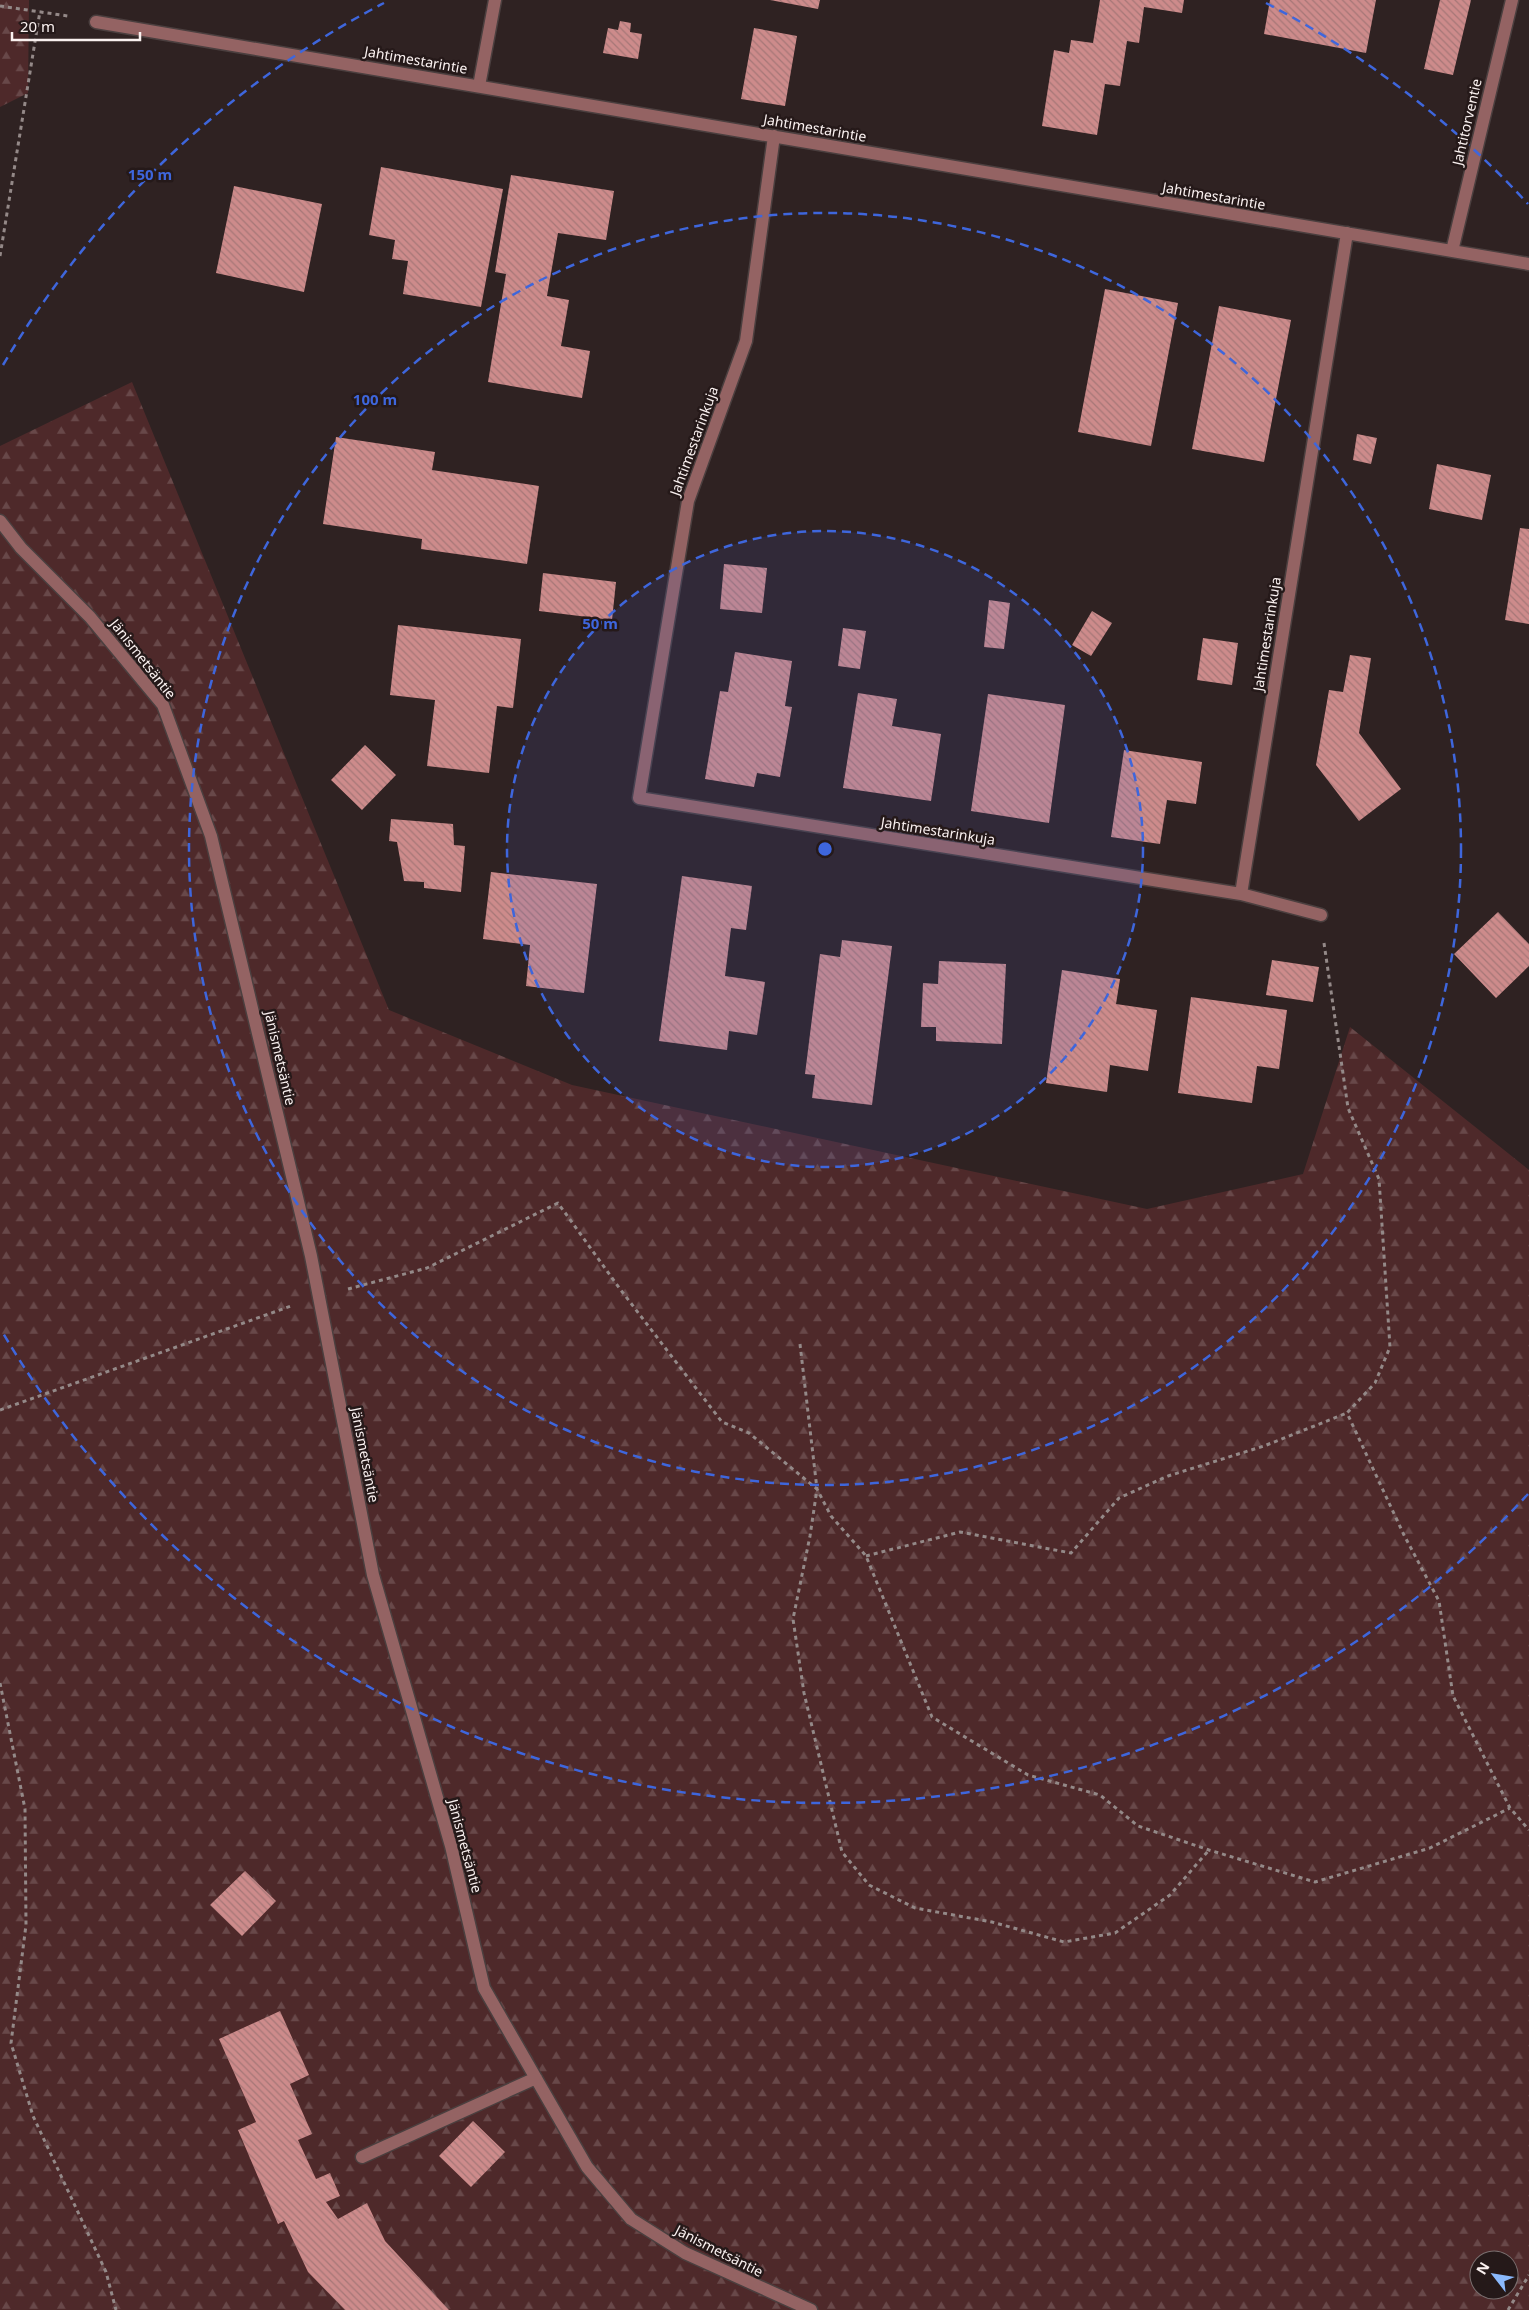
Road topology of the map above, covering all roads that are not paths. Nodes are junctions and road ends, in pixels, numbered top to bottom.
1 (495, 0) edge
2 (1512, 0) edge
3 (96, 22) road end
4 (479, 86) junction
5 (774, 136) junction
6 (1347, 233) junction
7 (1452, 251) junction
8 (1529, 264) edge
9 (0, 521) edge
10 (1240, 894) junction
11 (1320, 915) road end
12 (536, 2078) junction
13 (362, 2157) dead end
14 (811, 2310) edge

1 - 4 street
2 - 7 street, Jahtitorventie
3 - 4 street, Jahtimestarintie
4 - 5 street, Jahtimestarintie
5 - 6 street, Jahtimestarintie
5 - 10 street, Jahtimestarinkuja
6 - 7 street, Jahtimestarintie
6 - 10 street, Jahtimestarinkuja
7 - 8 street, Jahtimestarintie
9 - 12 street, Jänismetsäntie
10 - 11 street
12 - 13 street
12 - 14 street, Jänismetsäntie

